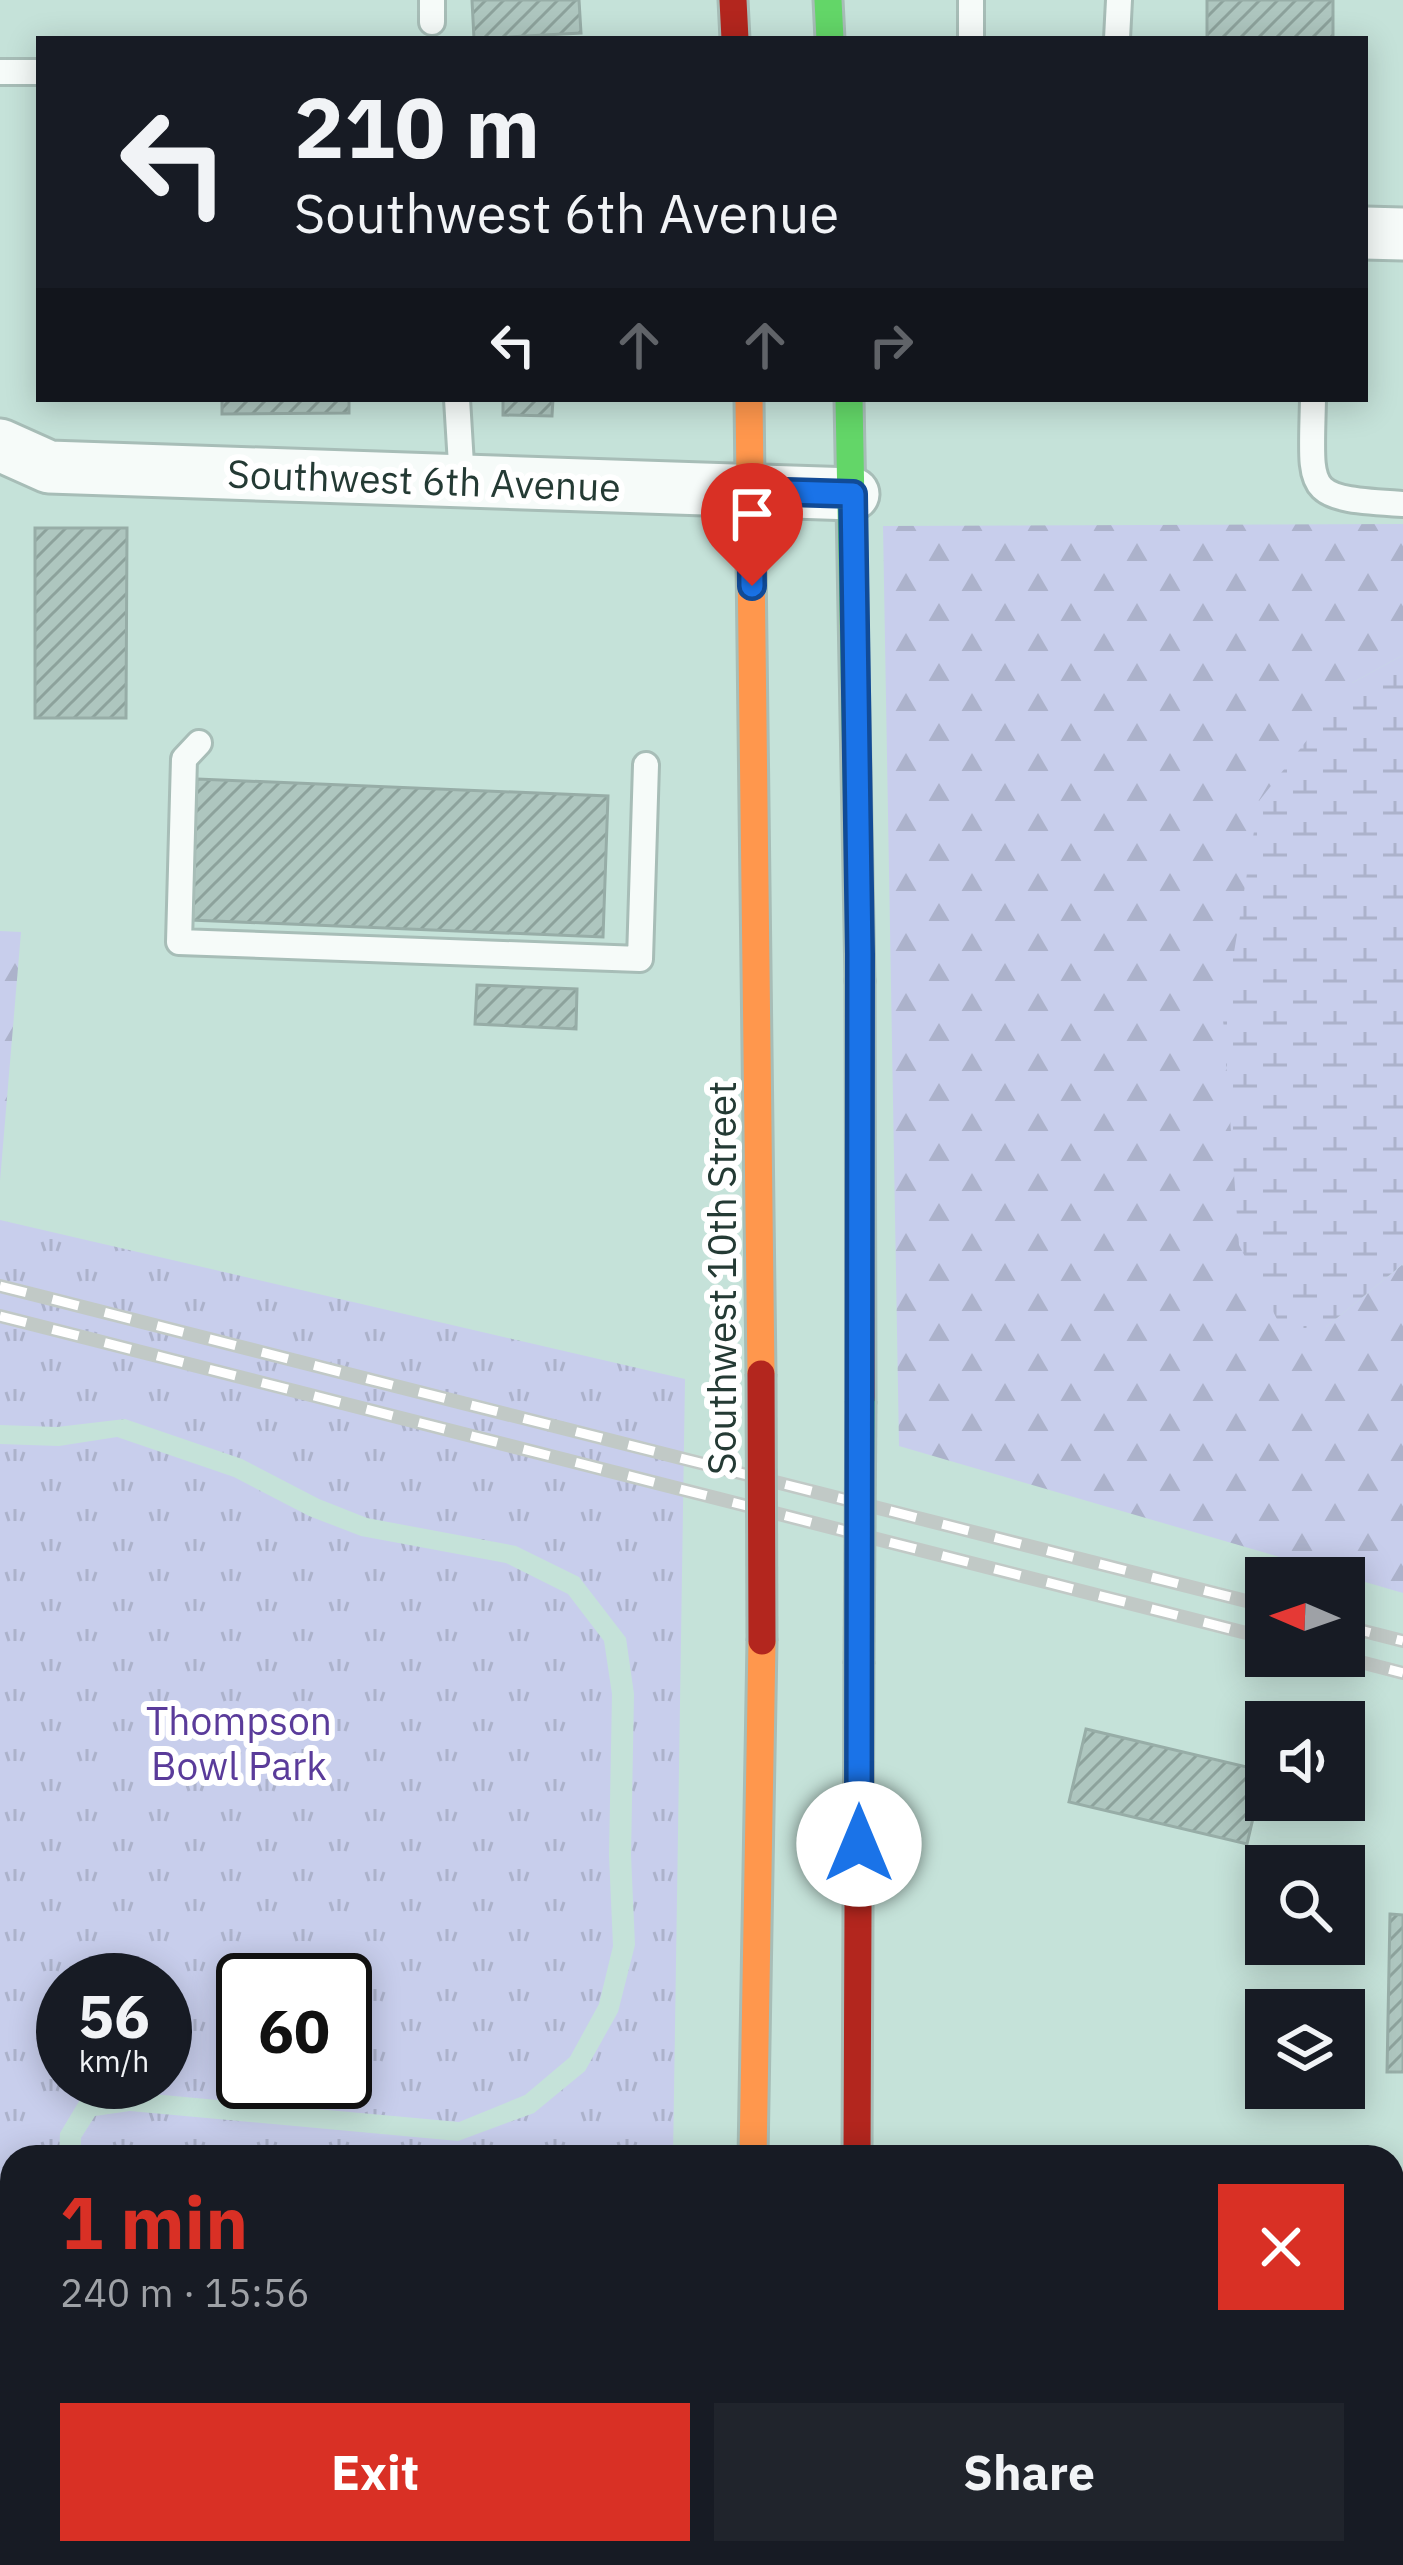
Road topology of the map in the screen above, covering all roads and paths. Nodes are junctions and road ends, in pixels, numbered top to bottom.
1 (733, 0) edge
2 (828, 0) edge
3 (971, 0) edge
4 (1119, 0) edge
5 (735, 36) edge
6 (830, 36) edge
7 (971, 36) edge
8 (1118, 36) edge
9 (0, 72) edge
10 (36, 72) edge
11 (1368, 233) edge
12 (1403, 234) edge
13 (457, 402) edge
14 (749, 402) edge
15 (849, 402) edge
16 (1313, 402) edge
17 (0, 445) edge
18 (462, 481) junction
19 (751, 491) junction
20 (853, 494) junction
21 (1403, 504) edge
22 (200, 743) dead end
23 (646, 765) dead end
24 (753, 2145) edge
25 (857, 2145) edge

1 - 5 main road
2 - 6 main road
3 - 7 lane
4 - 8 lane
9 - 10 lane
11 - 12 street
13 - 18 lane
14 - 19 main road, Southwest 10th Street
15 - 20 main road
16 - 21 lane
17 - 18 street, Southwest 6th Avenue
18 - 19 street, Southwest 6th Avenue
19 - 20 street, Southwest 6th Avenue
19 - 24 main road, Southwest 10th Street, bridge
20 - 25 main road, bridge
22 - 23 lane

